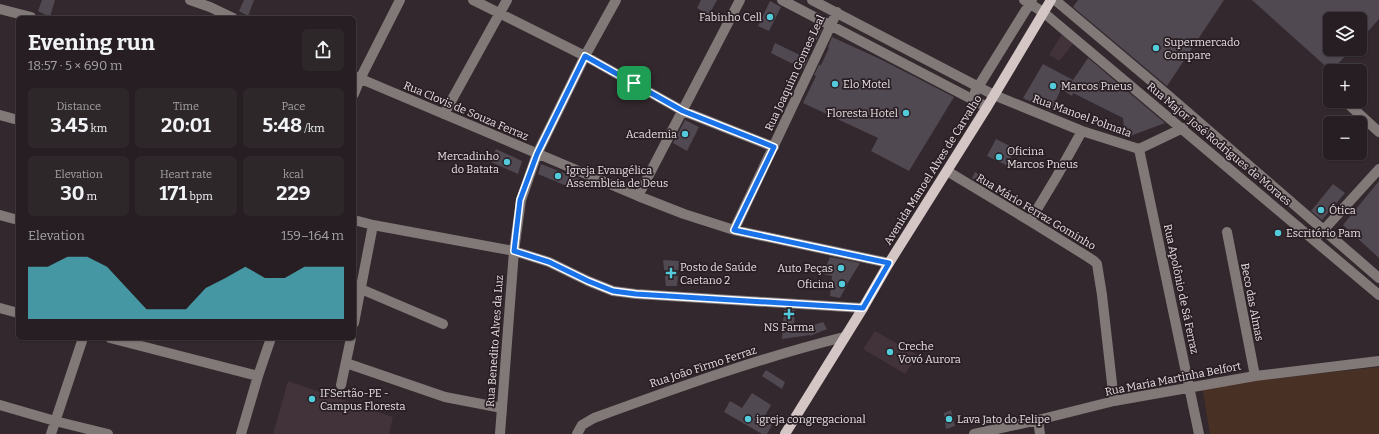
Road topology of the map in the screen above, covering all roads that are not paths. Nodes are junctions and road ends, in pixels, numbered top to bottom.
1 (190, 0) edge
2 (400, 0) edge
3 (473, 0) edge
4 (507, 0) edge
5 (616, 0) edge
6 (740, 0) edge
7 (782, 0) edge
8 (812, 0) edge
9 (1051, 0) edge
10 (1055, 0) edge
11 (1029, 1) edge
12 (211, 4) edge
13 (0, 9) edge
14 (837, 12) junction
15 (1043, 12) junction
16 (500, 13) junction
17 (31, 16) dead end
18 (230, 16) edge
19 (830, 26) junction
20 (585, 56) junction
21 (357, 77) edge
22 (978, 87) junction
23 (994, 95) junction
24 (1169, 96) junction
25 (972, 99) junction
26 (987, 107) junction
27 (1158, 108) junction
28 (1353, 108) edge
29 (683, 111) junction
30 (444, 114) junction
31 (0, 115) edge
32 (16, 119) edge
33 (1183, 128) junction
34 (1082, 131) junction
35 (1379, 132) edge
36 (774, 147) junction
37 (1139, 149) junction
38 (537, 154) junction
39 (1379, 169) edge
40 (947, 171) junction
41 (638, 196) junction
42 (0, 215) edge
43 (16, 219) edge
44 (356, 221) edge
45 (1030, 221) junction
46 (373, 225) junction
47 (734, 230) junction
48 (1323, 231) junction
49 (1227, 232) dead end
50 (1314, 241) junction
51 (514, 251) junction
52 (889, 263) junction
53 (1379, 278) edge
54 (361, 289) junction
55 (1379, 294) edge
56 (0, 308) edge
57 (863, 308) junction
58 (16, 312) edge
59 (356, 313) edge
60 (443, 324) dead end
61 (844, 337) junction
62 (82, 340) edge
63 (118, 340) edge
64 (270, 340) edge
65 (351, 340) edge
66 (1379, 361) edge
67 (346, 363) junction
68 (258, 376) junction
69 (1255, 376) junction
70 (341, 385) dead end
71 (1190, 388) junction
72 (1114, 401) junction
73 (0, 405) edge
74 (502, 408) junction
75 (1038, 420) junction
76 (55, 421) junction
77 (51, 434) edge
78 (108, 434) edge
79 (241, 434) edge
80 (500, 434) edge
81 (576, 434) edge
82 (786, 434) edge
83 (974, 434) edge
84 (1040, 434) edge
85 (1199, 434) edge

1 - 12 street
2 - 21 street
3 - 16 street
4 - 16 street
5 - 20 street, Rua Benedito Alves da Luz
6 - 29 street
7 - 19 street
8 - 14 street, Rua Manoel Polmata
9 - 15 main road, Avenida Manoel Alves de Carvalho
10 - 24 street, Rua Major José Rodrigues de Moraes
11 - 15 street, Rua Major José Rodrigues de Moraes
11 - 22 street, Avenida Manoel Alves de Carvalho
12 - 18 street
13 - 17 street
14 - 19 street, Rua Joaquim Gomes Leal
14 - 22 street, Rua Manoel Polmata
15 - 23 main road, Avenida Manoel Alves de Carvalho
15 - 27 street, Rua Major José Rodrigues de Moraes
16 - 20 street
16 - 30 street
19 - 25 street
19 - 36 street, Rua Joaquim Gomes Leal
20 - 29 street
20 - 38 street, Rua Benedito Alves da Luz
21 - 30 street, Rua Clovis de Souza Ferraz
22 - 23 street, Rua Manoel Polmata
22 - 25 street, Avenida Manoel Alves de Carvalho
23 - 26 main road, Avenida Manoel Alves de Carvalho
23 - 34 street, Rua Manoel Polmata
24 - 27 street
24 - 48 street, Rua Major José Rodrigues de Moraes
25 - 26 street
26 - 40 main road, Avenida Manoel Alves de Carvalho
27 - 33 street, Rua Major José Rodrigues de Moraes
28 - 35 street
29 - 36 street
29 - 41 street
30 - 38 street, Rua Clovis de Souza Ferraz
31 - 32 street
33 - 37 street, Rua Manoel Polmata
33 - 50 street, Rua Major José Rodrigues de Moraes
34 - 37 street, Rua Manoel Polmata
34 - 45 street
36 - 47 street, Rua Joaquim Gomes Leal
37 - 71 street, Rua Apolônio de Sá Ferraz
38 - 41 street, Rua Clovis de Souza Ferraz
38 - 51 street, Rua Benedito Alves da Luz
39 - 48 street
40 - 45 street, Rua Mário Ferraz Gominho
40 - 52 main road, Avenida Manoel Alves de Carvalho
41 - 47 street, Rua Clovis de Souza Ferraz
42 - 43 street
44 - 46 street
45 - 72 street, Rua Mário Ferraz Gominho
46 - 51 street
46 - 54 street
47 - 52 street, Rua Clovis de Souza Ferraz
48 - 50 street
48 - 53 street, Rua Major José Rodrigues de Moraes
49 - 69 street, Beco das Almas
50 - 55 street, Rua Major José Rodrigues de Moraes
51 - 57 street
51 - 74 street, Rua Benedito Alves da Luz
52 - 57 main road, Avenida Manoel Alves de Carvalho
54 - 59 street
54 - 60 street
56 - 58 street
57 - 61 main road, Avenida Manoel Alves de Carvalho
61 - 81 street, Rua João Firmo Ferraz
61 - 82 main road, Avenida Manoel Alves de Carvalho
62 - 76 street
63 - 68 street
64 - 68 street
65 - 67 street
66 - 69 street, Rua Maria Martinha Belfort
67 - 70 street
67 - 74 street
68 - 79 street
69 - 71 street, Rua Maria Martinha Belfort
71 - 72 street, Rua Maria Martinha Belfort
71 - 85 street, Rua Apolônio de Sá Ferraz
72 - 75 street, Rua Maria Martinha Belfort
73 - 76 street
74 - 80 street, Rua Benedito Alves da Luz
75 - 83 street, Rua Maria Martinha Belfort
75 - 84 street
76 - 77 street
76 - 78 street

